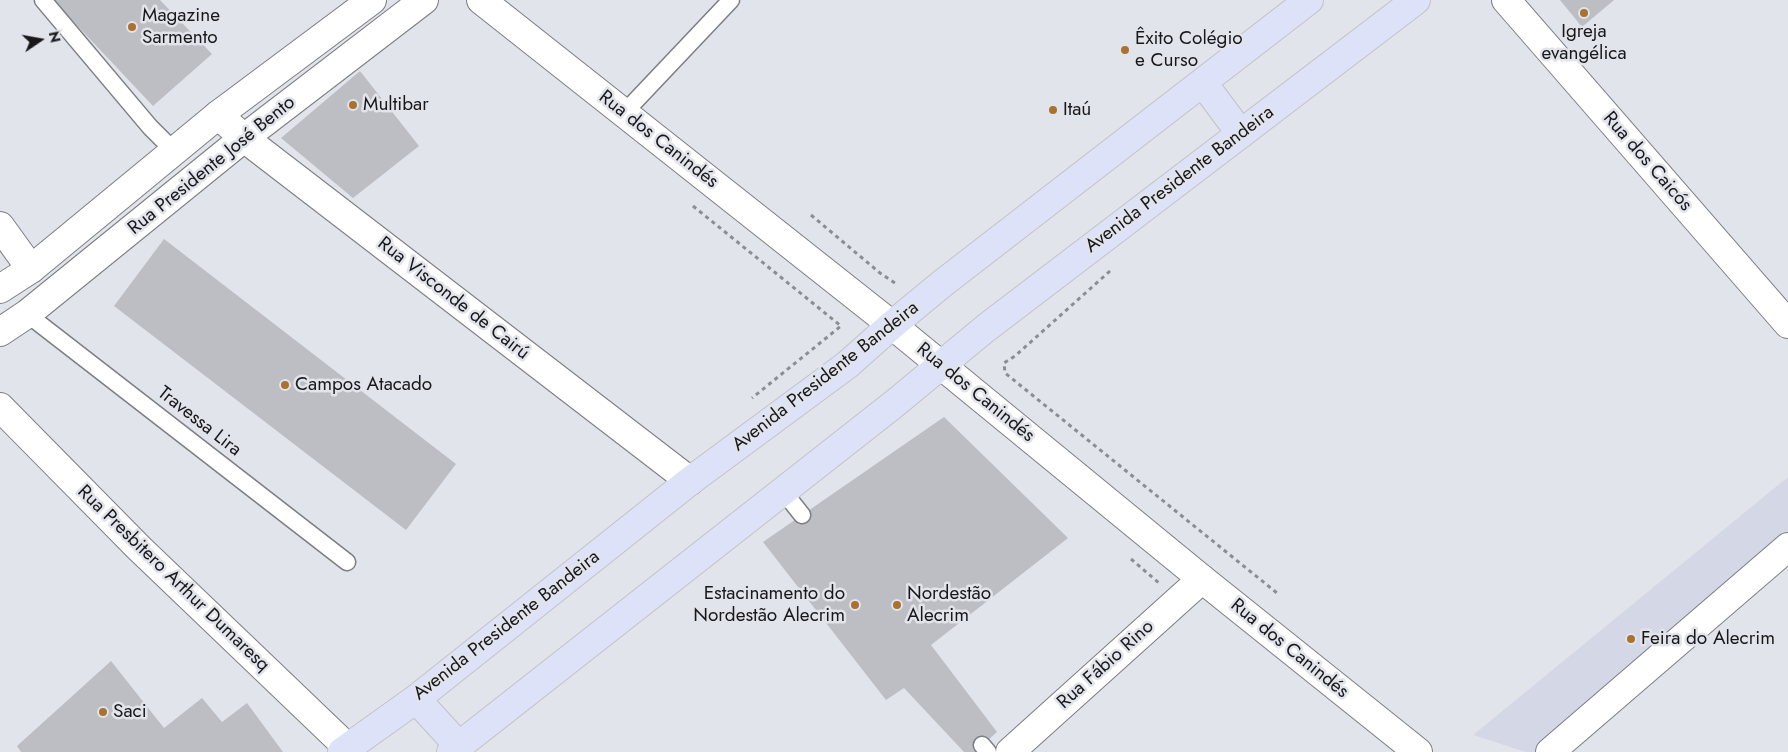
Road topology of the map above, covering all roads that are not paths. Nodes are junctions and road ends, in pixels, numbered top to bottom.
1 (43, 0) edge
2 (372, 0) edge
3 (424, 0) edge
4 (481, 0) edge
5 (731, 0) edge
6 (1309, 0) edge
7 (1416, 0) edge
8 (1506, 0) edge
9 (1203, 83) junction
10 (624, 113) junction
11 (218, 115) junction
12 (1242, 134) junction
13 (244, 138) junction
14 (174, 151) junction
15 (200, 174) junction
16 (85, 224) junction
17 (0, 226) edge
18 (108, 248) junction
19 (31, 269) junction
20 (0, 289) edge
21 (27, 314) junction
22 (1788, 324) edge
23 (892, 325) junction
24 (0, 332) edge
25 (941, 365) junction
26 (0, 407) edge
27 (690, 482) junction
28 (784, 491) junction
29 (802, 515) dead end
30 (1788, 547) edge
31 (347, 562) dead end
32 (1202, 579) junction
33 (416, 699) junction
34 (455, 749) edge
35 (344, 750) edge
36 (1010, 752) edge
37 (1418, 752) edge
38 (1550, 752) edge

1 - 14 lane
2 - 11 street, Rua Presidente José Bento
3 - 13 street, Rua Presidente José Bento
4 - 10 street, Rua dos Canindés
5 - 10 lane
6 - 9 main road, Avenida Presidente Bandeira
7 - 12 main road, Avenida Presidente Bandeira
8 - 22 street, Rua dos Caicós
9 - 12 main road
9 - 23 main road, Avenida Presidente Bandeira
10 - 23 street, Rua dos Canindés
11 - 13 street, Rua Visconde de Cairú
11 - 14 street, Rua Presidente José Bento
12 - 25 main road, Avenida Presidente Bandeira
13 - 15 street, Rua Presidente José Bento
13 - 27 street, Rua Visconde de Cairú
14 - 15 street
14 - 16 street, Rua Presidente José Bento
15 - 18 street, Rua Presidente José Bento
16 - 18 street
16 - 19 street, Rua Presidente José Bento
17 - 19 street
18 - 21 street, Rua Presidente José Bento
19 - 20 street, Rua Presidente José Bento
21 - 24 street, Rua Presidente José Bento
21 - 31 lane, Travessa Lira
23 - 25 street, Rua dos Canindés
23 - 27 main road, Avenida Presidente Bandeira
25 - 28 main road, Avenida Presidente Bandeira
25 - 32 street, Rua dos Canindés
26 - 35 street, Rua Presbitero Arthur Dumaresq
27 - 33 main road, Avenida Presidente Bandeira
28 - 29 lane
28 - 34 main road, Avenida Presidente Bandeira
30 - 38 street
32 - 36 street, Rua Fábio Rino
32 - 37 street, Rua dos Canindés
33 - 34 main road
33 - 35 main road, Avenida Presidente Bandeira

